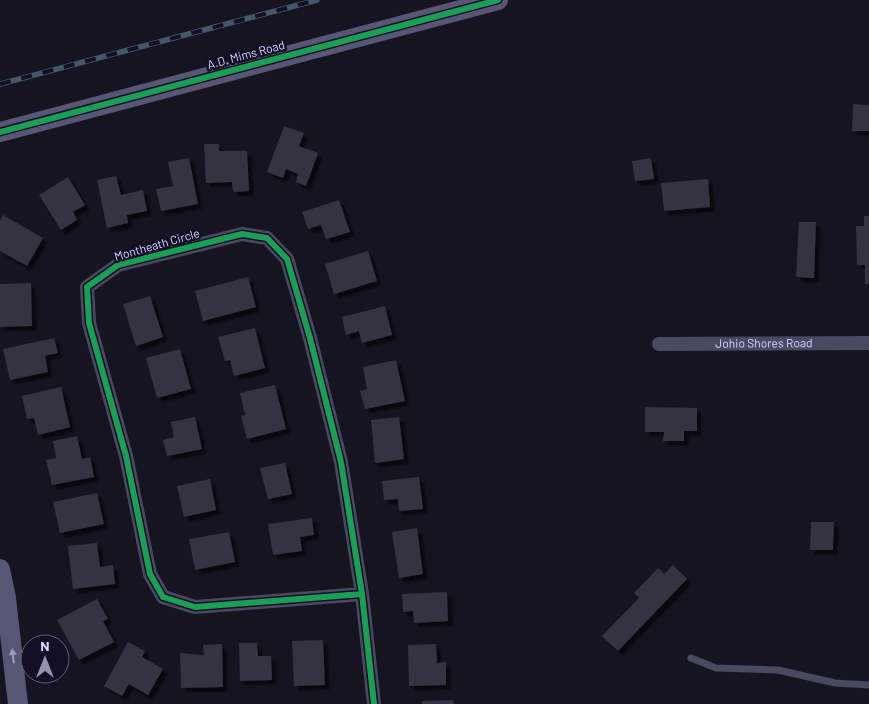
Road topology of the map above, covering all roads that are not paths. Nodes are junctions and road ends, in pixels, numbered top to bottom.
1 (498, 0) edge
2 (0, 132) edge
3 (869, 343) edge
4 (659, 344) dead end
5 (0, 569) edge
6 (362, 594) junction
7 (691, 658) dead end
8 (869, 685) edge
9 (18, 704) edge
10 (374, 704) edge

1 - 2 street, A.D. Mims Road
3 - 4 street, Johio Shores Road
9 -> 5 street
6 - 6 street, Montheath Circle
6 - 10 street, Montheath Circle
7 - 8 lane

